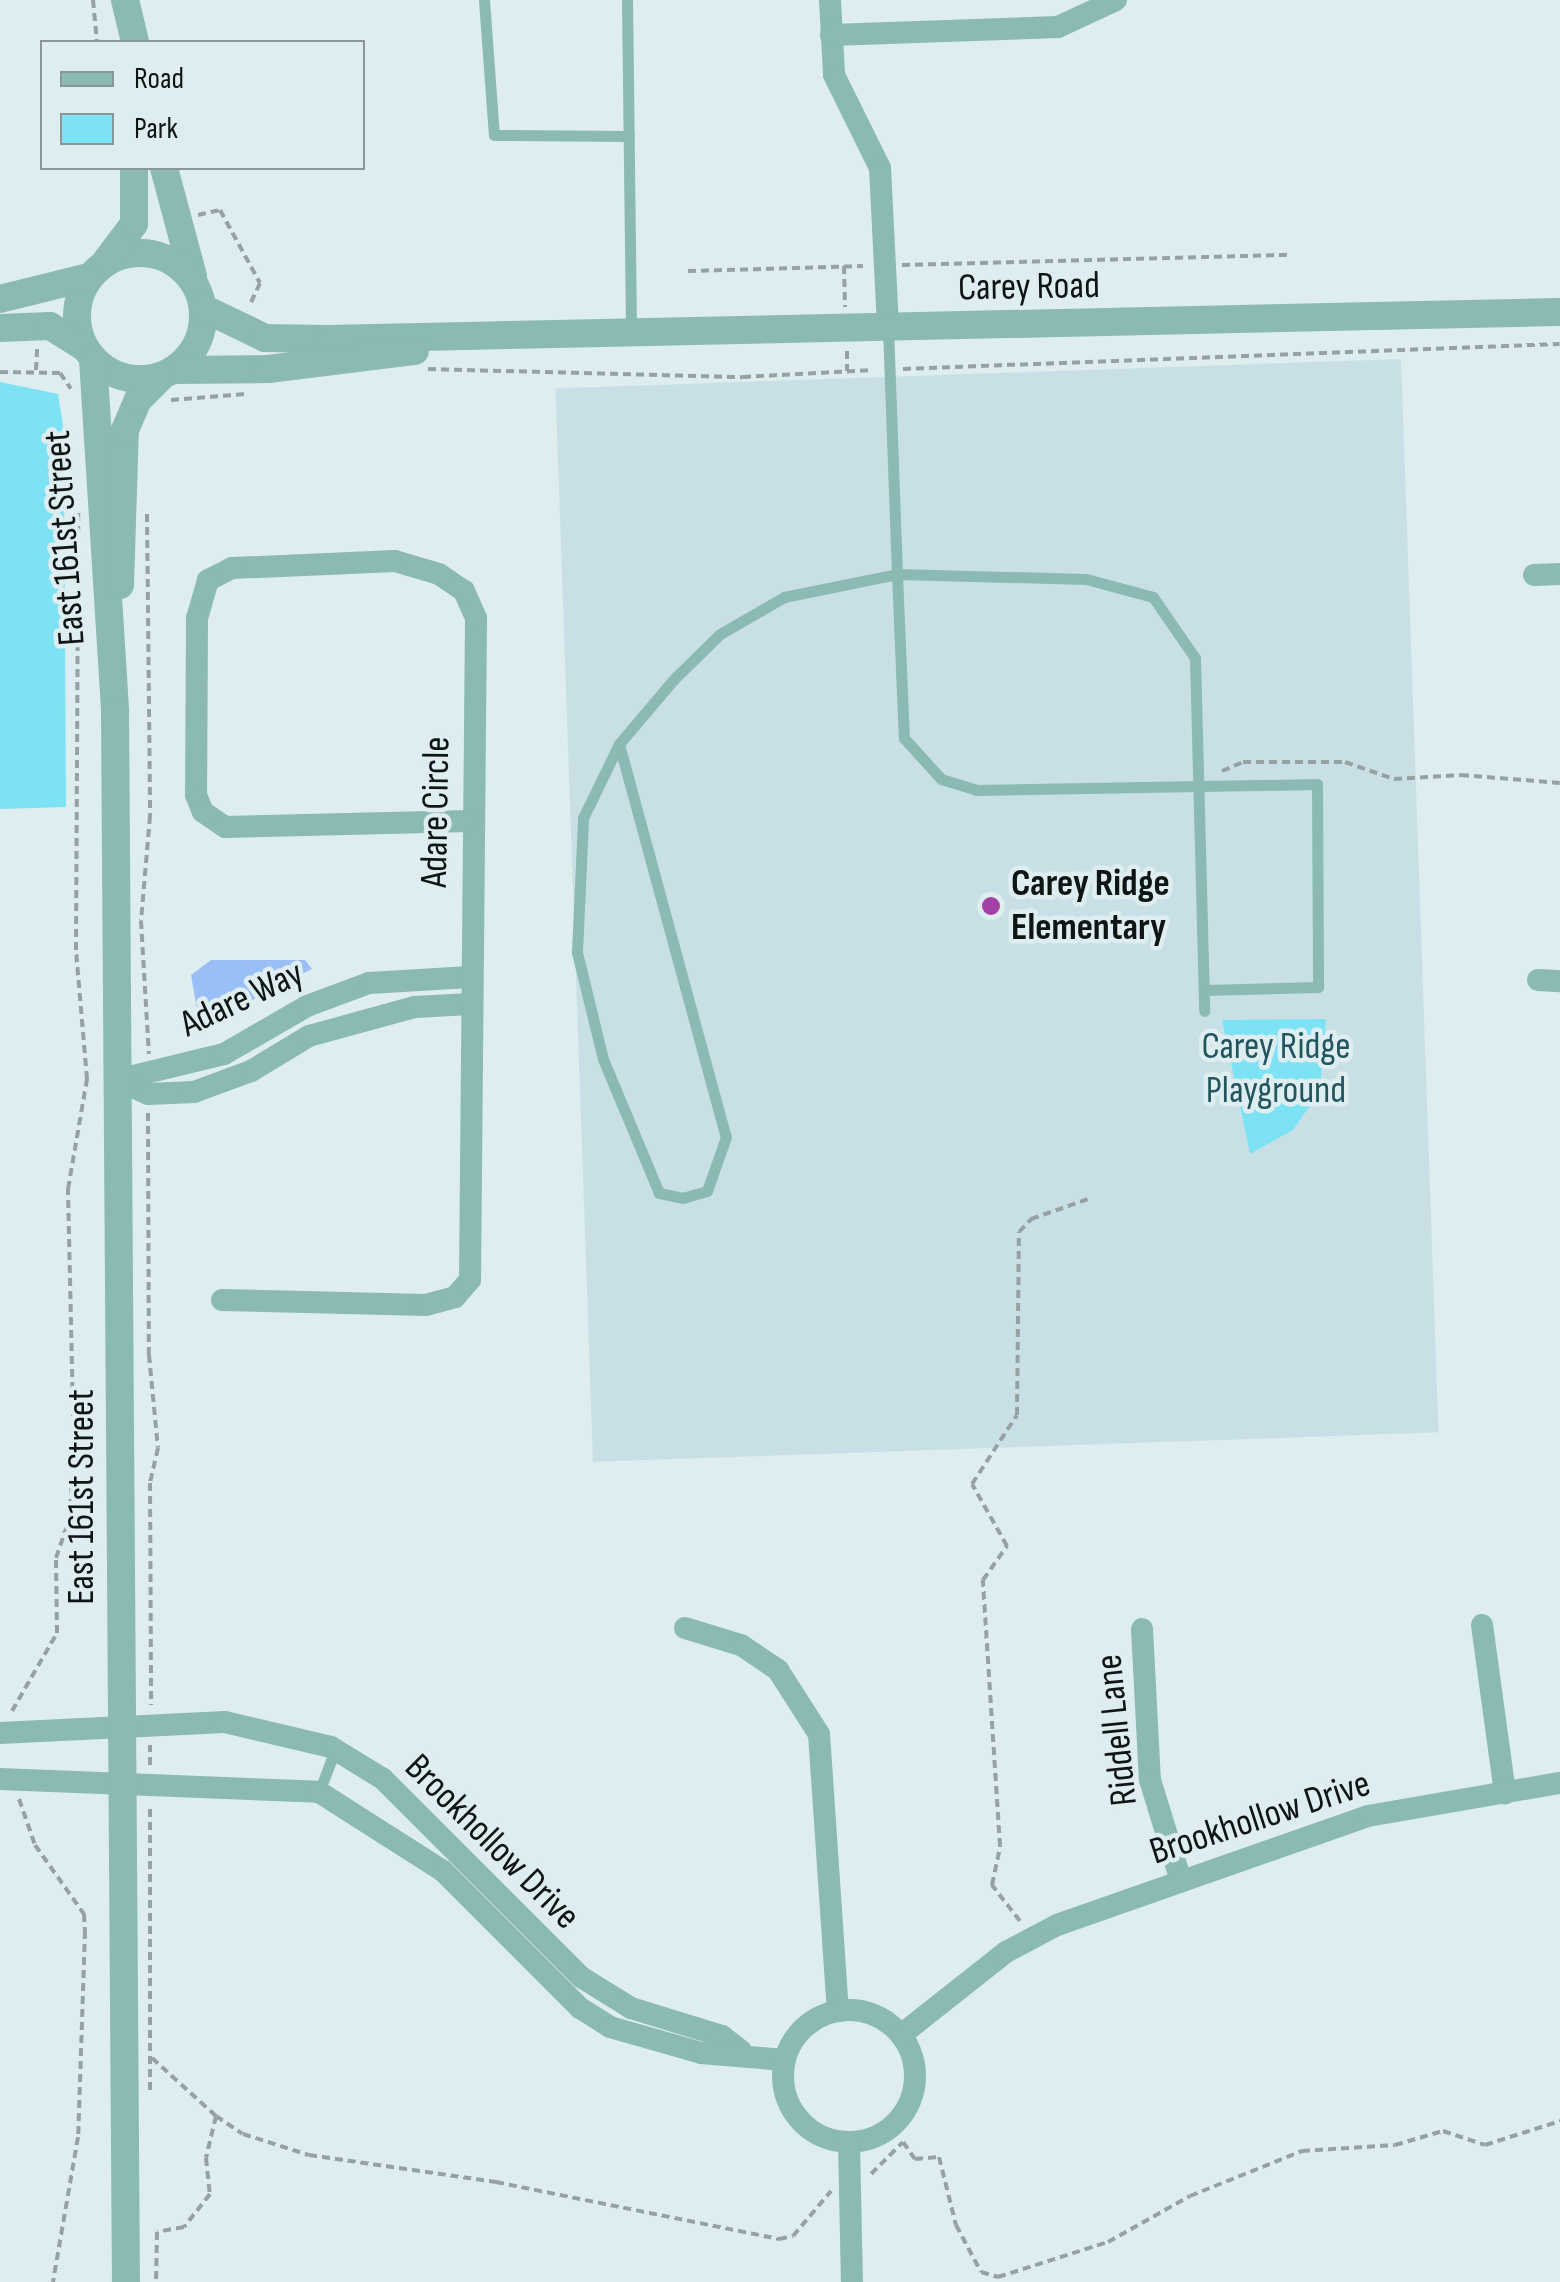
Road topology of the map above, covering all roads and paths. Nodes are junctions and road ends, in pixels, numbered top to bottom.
1 (92, 0) edge
2 (111, 0) edge
3 (125, 0) edge
4 (484, 0) edge
5 (626, 0) edge
6 (830, 0) edge
7 (1116, 0) edge
8 (831, 35) junction
9 (97, 40) edge
10 (116, 40) edge
11 (134, 40) edge
12 (628, 136) junction
13 (134, 170) edge
14 (165, 170) edge
15 (190, 217) dead end
16 (1290, 254) dead end
17 (888, 266) junction
18 (97, 270) junction
19 (688, 271) dead end
20 (0, 298) edge
21 (200, 298) junction
22 (1560, 312) edge
23 (245, 314) dead end
24 (0, 328) edge
25 (888, 328) junction
26 (632, 334) junction
27 (500, 337) junction
28 (38, 341) dead end
29 (1560, 344) edge
30 (89, 353) junction
31 (36, 370) junction
32 (886, 370) junction
33 (414, 371) dead end
34 (0, 372) edge
35 (168, 373) junction
36 (262, 392) dead end
37 (71, 398) dead end
38 (156, 412) dead end
39 (77, 510) dead end
40 (147, 510) dead end
41 (896, 574) junction
42 (1560, 574) edge
43 (1534, 576) dead end
44 (115, 712) junction
45 (620, 744) junction
46 (1218, 775) dead end
47 (1198, 783) junction
48 (1560, 784) edge
49 (470, 821) junction
50 (470, 977) junction
51 (1204, 990) junction
52 (470, 1004) junction
53 (1204, 1011) dead end
54 (192, 1066) junction
55 (148, 1067) junction
56 (117, 1080) junction
57 (194, 1092) junction
58 (148, 1094) junction
59 (1091, 1198) dead end
60 (222, 1300) dead end
61 (1482, 1625) dead end
62 (685, 1628) dead end
63 (1142, 1629) dead end
64 (150, 1726) junction
65 (121, 1732) junction
66 (6, 1734) edge
67 (335, 1750) junction
68 (6, 1779) edge
69 (121, 1779) junction
70 (1560, 1782) edge
71 (149, 1786) junction
72 (319, 1792) junction
73 (1505, 1793) junction
74 (448, 1861) junction
75 (1181, 1881) junction
76 (1020, 1921) dead end
77 (548, 1962) junction
78 (632, 2008) junction
79 (838, 2010) junction
80 (621, 2030) junction
81 (901, 2035) junction
82 (741, 2051) junction
83 (152, 2057) junction
84 (785, 2060) junction
85 (148, 2105) dead end
86 (216, 2116) junction
87 (1560, 2121) edge
88 (849, 2142) junction
89 (850, 2190) junction
90 (53, 2282) edge
91 (126, 2282) edge
92 (156, 2282) edge
93 (852, 2282) edge

1 - 9 path
2 - 10 street
3 - 11 street
4 - 12 lane
5 - 12 lane
6 - 8 street
7 - 8 street
8 - 17 street
12 - 26 lane
13 - 18 street
14 - 21 street
15 - 23 path
16 - 17 path
17 - 19 path
17 - 25 street
18 - 20 street
18 - 21 street
18 - 30 street
21 - 27 street, Carey Road
21 - 35 street
22 - 25 street, Carey Road
24 - 30 street
25 - 26 street, Carey Road
25 - 32 lane
26 - 27 street, Carey Road
27 - 35 street, Carey Road
28 - 31 path
29 - 32 path
30 - 35 street
30 - 44 street, East 161st Street
31 - 34 path
31 - 37 path
32 - 33 path
32 - 41 lane
35 - 44 street, East 161st Street
36 - 38 path
39 - 66 path
40 - 55 path
41 - 45 lane
41 - 47 lane
41 - 47 lane
42 - 43 street
44 - 56 street, East 161st Street
45 - 45 lane
46 - 48 path
47 - 51 lane
47 - 51 lane
49 - 49 street, Adare Circle
49 - 50 street, Adare Circle
50 - 52 street, Adare Circle
50 - 54 street, Adare Way
51 - 53 lane
52 - 57 street, Adare Way
52 - 60 street, Adare Circle
54 - 55 street, Adare Way
54 - 57 lane
55 - 56 street, Adare Way
56 - 58 street, Adare Way
56 - 65 street, East 161st Street
57 - 58 street, Adare Way
58 - 64 path
59 - 76 path
61 - 73 street
62 - 79 street
63 - 75 street, Riddell Lane
64 - 65 street, Brookhollow Drive
64 - 67 street, Brookhollow Drive
64 - 71 path
65 - 66 street, Brookhollow Drive
65 - 69 street, East 161st Street
67 - 72 lane
67 - 74 street, Brookhollow Drive
68 - 69 street
68 - 90 path
69 - 71 street
69 - 91 street, East 161st Street
70 - 73 street, Brookhollow Drive
71 - 72 street
71 - 83 path
72 - 74 street, Brookhollow Drive
73 - 75 street, Brookhollow Drive
74 - 77 street, Brookhollow Drive
75 - 81 street, Brookhollow Drive
77 - 78 street, Brookhollow Drive
77 - 80 street, Brookhollow Drive
78 - 80 lane
78 - 82 street, Brookhollow Drive
79 - 81 street
79 - 84 street
80 - 82 street, Brookhollow Drive
81 - 88 street
82 - 84 street, Brookhollow Drive
83 - 85 path
83 - 86 path
84 - 88 street
86 - 89 path
86 - 92 path
87 - 89 path
88 - 89 street
89 - 93 street

